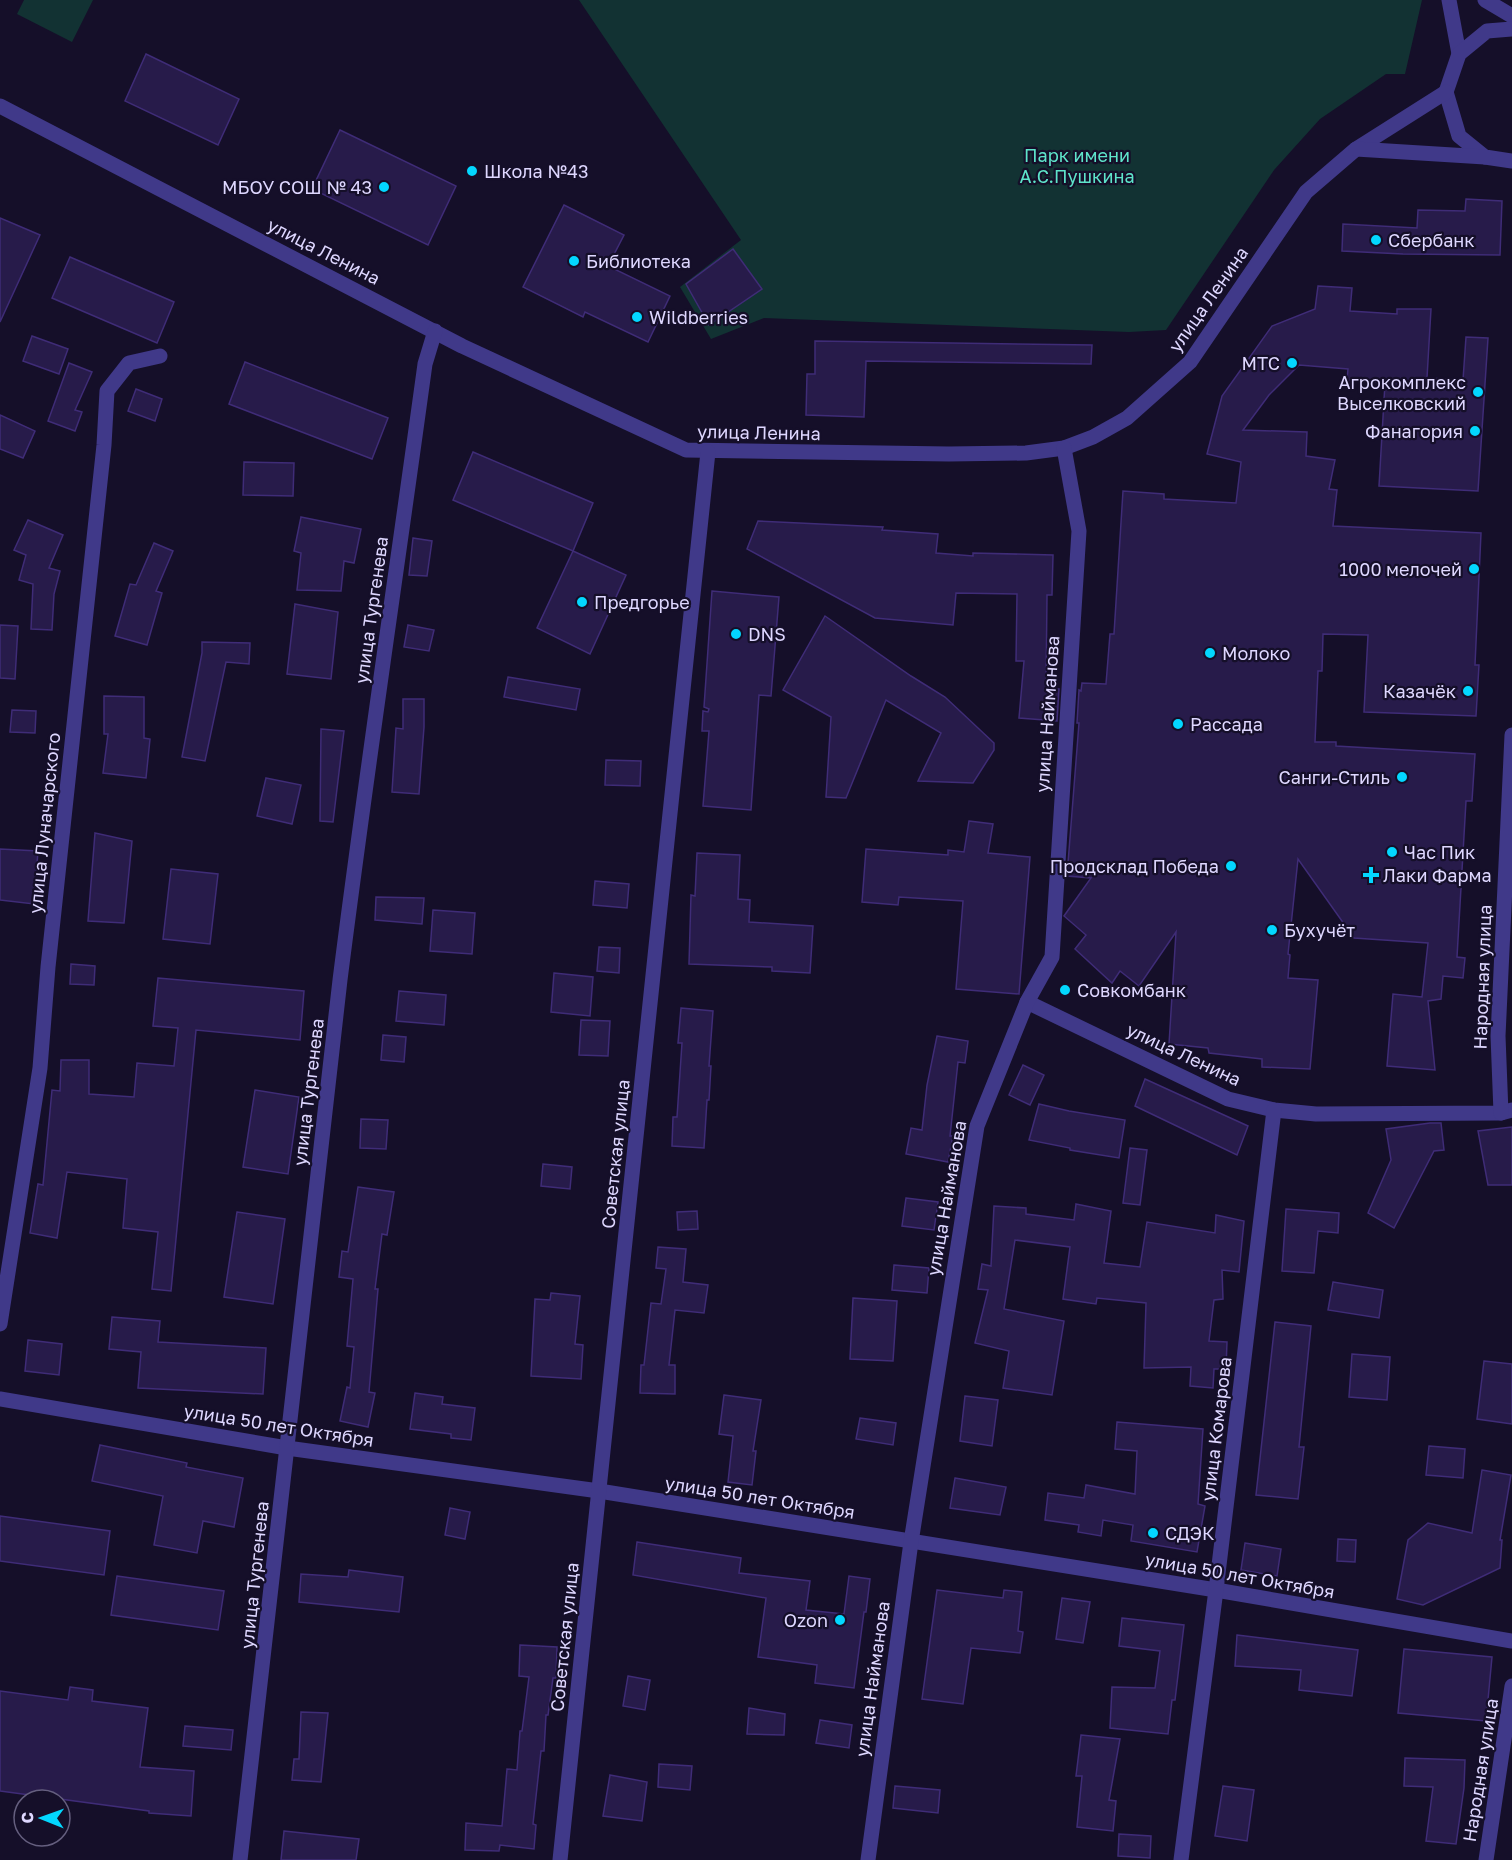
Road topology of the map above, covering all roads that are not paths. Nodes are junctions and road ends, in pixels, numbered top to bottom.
1 (1449, 0) edge
2 (1485, 0) edge
3 (1512, 16) edge
4 (1512, 29) edge
5 (1459, 54) junction
6 (1446, 92) junction
7 (0, 106) edge
8 (1356, 149) junction
9 (1485, 157) junction
10 (1512, 161) edge
11 (435, 332) junction
12 (160, 356) dead end
13 (1064, 447) junction
14 (708, 452) junction
15 (1512, 735) edge
16 (1027, 1002) junction
17 (1274, 1110) junction
18 (1506, 1112) edge
19 (0, 1324) edge
20 (0, 1399) edge
21 (287, 1448) junction
22 (599, 1491) junction
23 (910, 1542) junction
24 (1216, 1590) junction
25 (1512, 1641) edge
26 (1512, 1686) edge
27 (240, 1860) edge
28 (560, 1860) edge
29 (868, 1860) edge
30 (1180, 1860) edge
31 (1486, 1860) edge

1 - 5 street
2 - 3 street
4 - 5 street
5 - 6 street
6 - 8 street, улица Ленина
6 - 9 street
7 - 11 street, улица Ленина
8 - 9 street
8 - 13 street, улица Ленина
9 - 10 street
11 - 14 street, улица Ленина
11 - 21 street, улица Тургенева
12 - 19 street, улица Луначарского
13 - 14 street, улица Ленина
13 - 16 street, улица Найманова
14 - 22 street, Советская улица
15 - 18 street, Народная улица
16 - 17 street, улица Ленина
16 - 23 street, улица Найманова
17 - 18 street, улица Ленина
17 - 24 street, улица Комарова
20 - 21 street, улица 50 лет Октября
21 - 22 street, улица 50 лет Октября
21 - 27 street, улица Тургенева
22 - 23 street, улица 50 лет Октября
22 - 28 street, Советская улица
23 - 24 street, улица 50 лет Октября
23 - 29 street, улица Найманова
24 - 25 street, улица 50 лет Октября
24 - 30 street, улица Комарова
26 - 31 street, Народная улица

